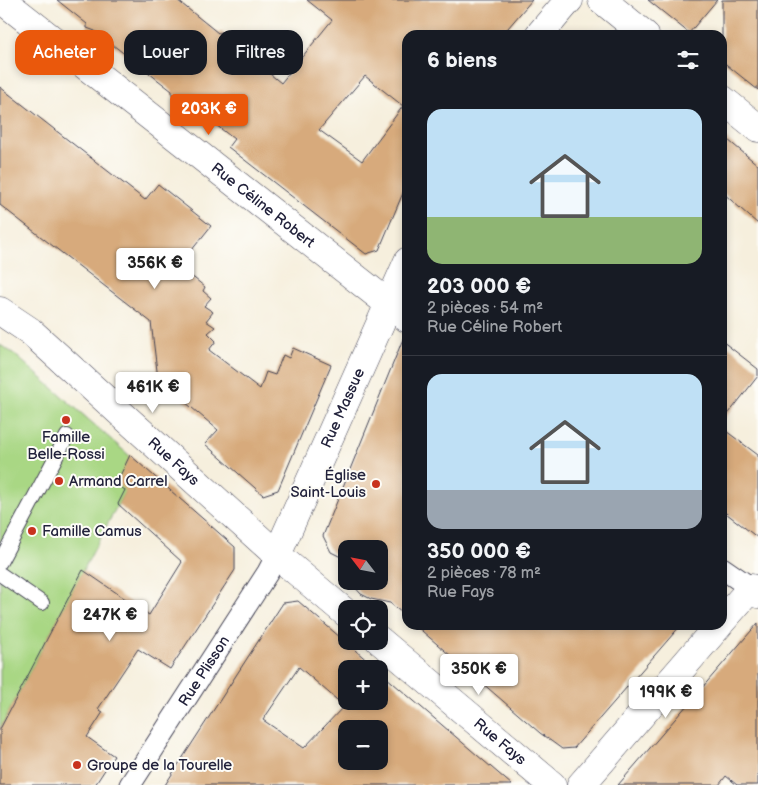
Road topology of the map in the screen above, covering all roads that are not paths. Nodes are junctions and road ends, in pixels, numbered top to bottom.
1 (2, 0) edge
2 (569, 0) edge
3 (602, 0) edge
4 (543, 30) edge
5 (639, 30) edge
6 (727, 103) edge
7 (758, 128) edge
8 (402, 292) edge
9 (0, 310) edge
10 (398, 312) edge
11 (67, 436) dead end
12 (277, 555) junction
13 (0, 562) edge
14 (727, 572) edge
15 (0, 574) edge
16 (754, 591) edge
17 (42, 603) dead end
18 (338, 606) edge
19 (727, 616) edge
20 (715, 630) edge
21 (388, 648) edge
22 (130, 785) edge
23 (552, 785) edge
24 (581, 785) edge

1 - 10 street, Rue Céline Robert
2 - 4 street
3 - 5 street
6 - 7 street
8 - 10 street, Rue Massue
9 - 12 street, Rue Fays
10 - 12 street, Rue Massue
11 - 13 lane
12 - 18 street, Rue Fays
12 - 22 street, Rue Plisson
14 - 16 street
15 - 17 lane
16 - 19 street
20 - 24 street
21 - 23 street, Rue Fays

